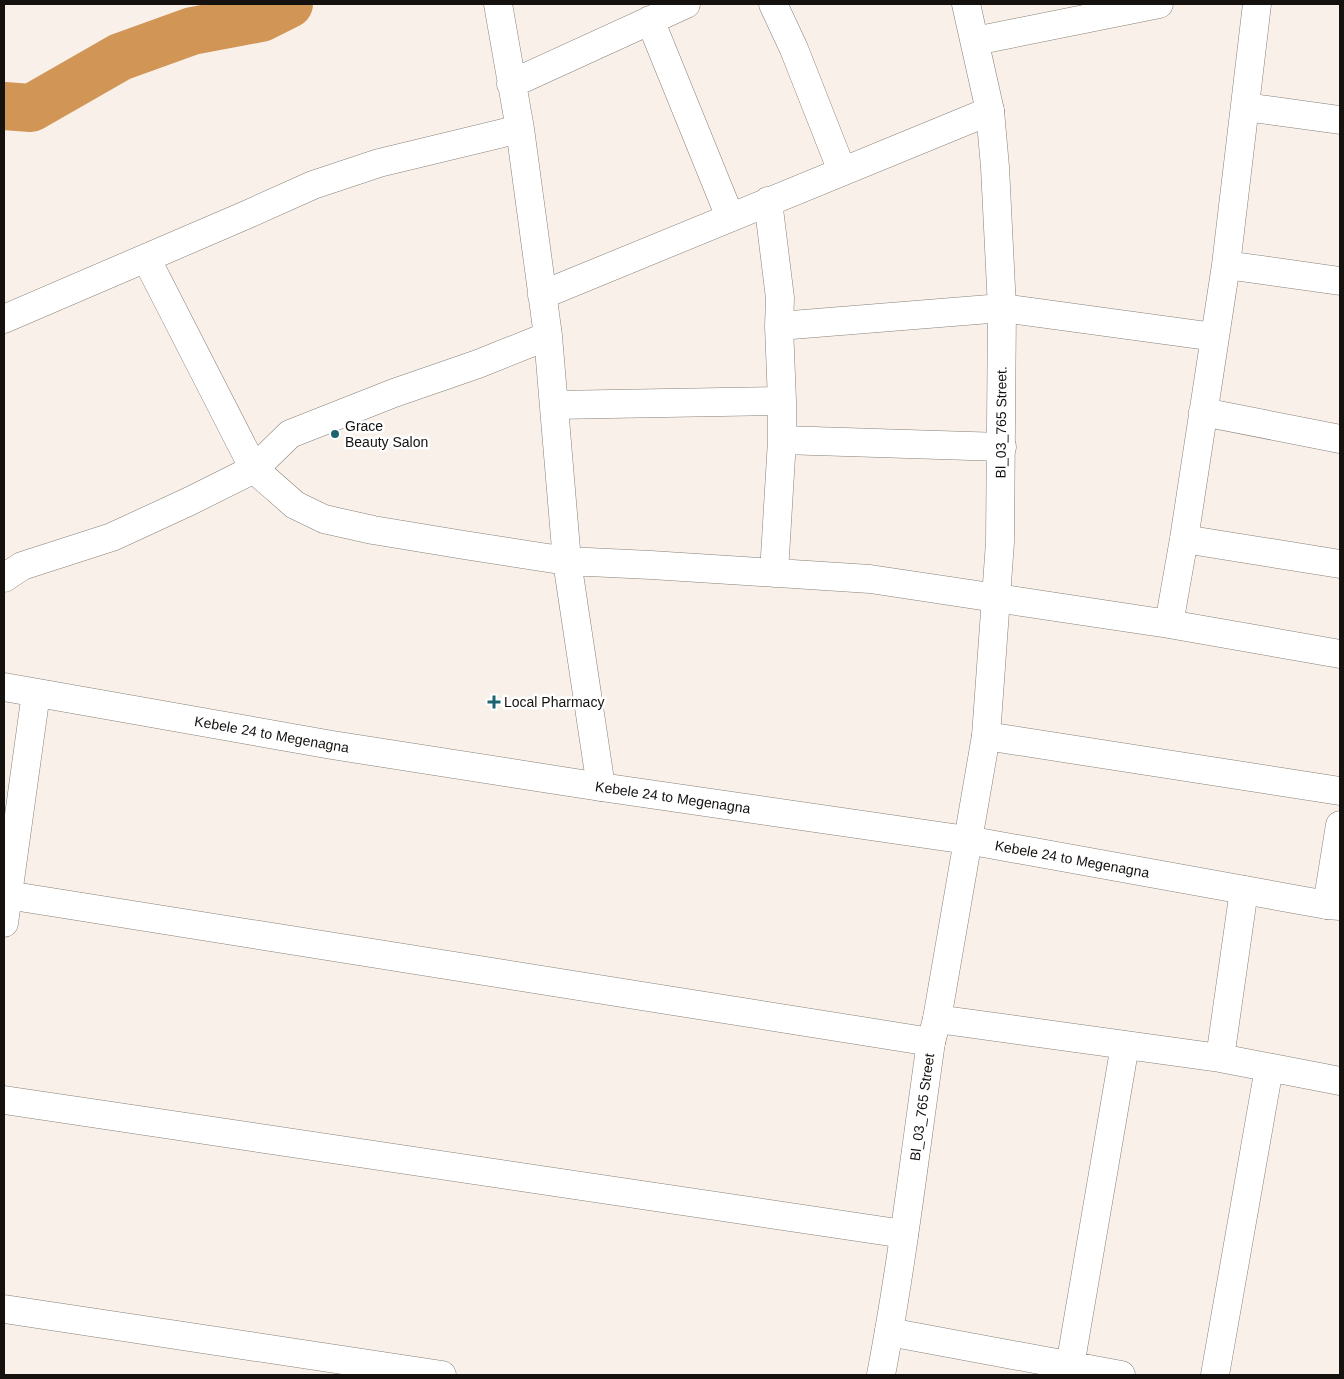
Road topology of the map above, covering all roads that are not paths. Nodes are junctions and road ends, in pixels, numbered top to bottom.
1 (498, 4) edge
2 (686, 4) edge
3 (773, 4) edge
4 (966, 4) edge
5 (1159, 4) edge
6 (1257, 4) edge
7 (650, 20) junction
8 (975, 41) junction
9 (511, 84) junction
10 (1245, 107) junction
11 (990, 111) junction
12 (1340, 120) edge
13 (520, 129) junction
14 (842, 171) junction
15 (768, 201) junction
16 (730, 217) junction
17 (146, 258) junction
18 (1226, 265) junction
19 (1340, 281) edge
20 (542, 295) junction
21 (1002, 308) junction
22 (4, 319) edge
23 (779, 326) junction
24 (548, 336) junction
25 (1215, 337) junction
26 (782, 401) junction
27 (554, 405) junction
28 (1203, 412) junction
29 (1340, 439) edge
30 (782, 440) junction
31 (1002, 447) junction
32 (254, 469) junction
33 (1184, 539) junction
34 (568, 561) junction
35 (1340, 564) edge
36 (774, 573) junction
37 (4, 578) edge
38 (996, 598) junction
39 (1169, 624) junction
40 (1340, 654) edge
41 (4, 687) edge
42 (36, 693) junction
43 (986, 736) junction
44 (601, 787) junction
45 (1340, 791) edge
46 (1340, 826) edge
47 (967, 840) junction
48 (1244, 890) junction
49 (7, 895) junction
50 (1334, 906) edge
51 (4, 923) edge
52 (934, 1030) junction
53 (1125, 1045) junction
54 (1220, 1058) junction
55 (1269, 1068) junction
56 (1340, 1081) edge
57 (4, 1100) edge
58 (904, 1234) junction
59 (4, 1309) edge
60 (889, 1332) junction
61 (1070, 1366) junction
62 (442, 1375) edge
63 (881, 1375) edge
64 (1121, 1375) edge
65 (1215, 1375) edge

1 - 9 street
2 - 7 street
3 - 14 street
4 - 8 street, Bl_03_765 Street.
5 - 8 street
6 - 10 street
7 - 9 street
7 - 16 street
8 - 11 street, Bl_03_765 Street.
9 - 13 street
10 - 12 street
10 - 18 street
11 - 14 street
11 - 21 street, Bl_03_765 Street.
13 - 17 street
13 - 20 street
14 - 15 street
15 - 16 street
15 - 23 street
16 - 20 street
17 - 22 street
17 - 32 street
18 - 19 street
18 - 25 street
20 - 24 street
21 - 23 street
21 - 25 street
21 - 31 street, Bl_03_765 Street.
23 - 26 street
24 - 27 street
24 - 32 street
25 - 28 street
26 - 27 street
26 - 30 street
27 - 34 street
28 - 29 street
28 - 33 street
30 - 31 street
30 - 36 street
31 - 38 street, Bl_03_765 Street.
32 - 34 street
32 - 37 street
33 - 35 street
33 - 39 street
34 - 36 street
34 - 44 street
36 - 38 street
38 - 39 street
38 - 43 street, Bl_03_765 Street.
39 - 40 street
41 - 42 street, Kebele 24 to Megenagna
42 - 44 street, Kebele 24 to Megenagna
42 - 49 street
43 - 45 street
43 - 47 street, Bl_03_765 Street.
44 - 47 street, Kebele 24 to Megenagna
46 - 50 street
47 - 48 street, Kebele 24 to Megenagna
47 - 52 street, Bl_03_765 Street
48 - 50 street, Kebele 24 to Megenagna
48 - 54 street
49 - 51 street
49 - 52 street
52 - 53 street
52 - 58 street, Bl_03_765 Street
53 - 54 street
53 - 61 street
54 - 55 street
55 - 56 street
55 - 65 street
57 - 58 street
58 - 60 street, Bl_03_765 Street
59 - 62 street
60 - 61 street
60 - 63 street, Bl_03_765 Street
61 - 64 street

